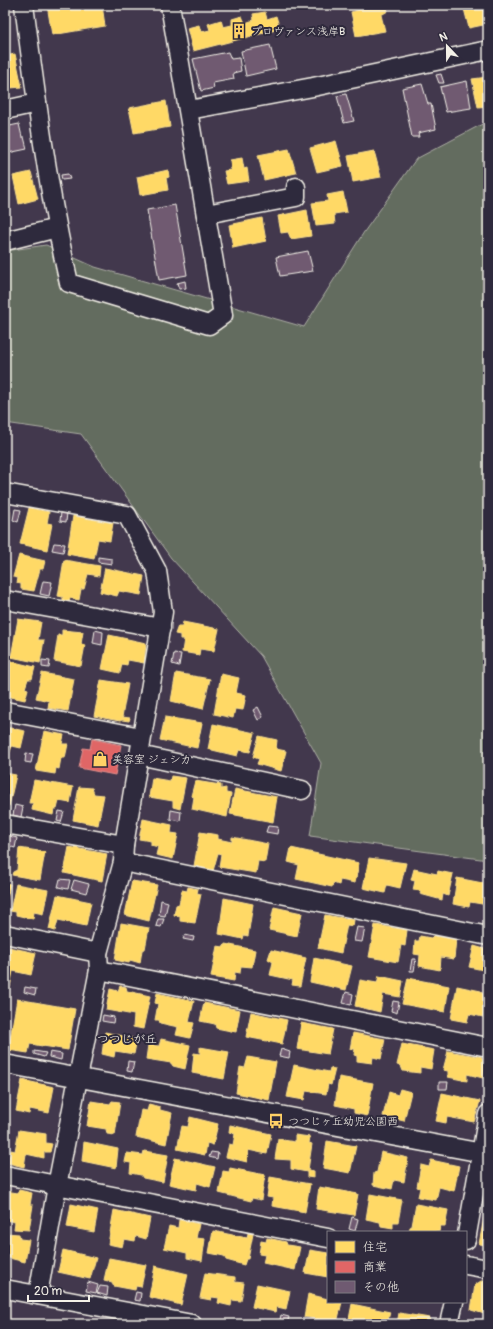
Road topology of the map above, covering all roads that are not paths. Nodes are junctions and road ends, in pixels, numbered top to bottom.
1 (24, 5) edge
2 (170, 5) edge
3 (488, 50) edge
4 (37, 104) junction
5 (5, 110) edge
6 (189, 110) junction
7 (296, 188) dead end
8 (206, 214) junction
9 (57, 228) junction
10 (5, 241) edge
11 (5, 492) edge
12 (5, 600) edge
13 (161, 628) junction
14 (5, 711) edge
15 (141, 737) junction
16 (139, 755) junction
17 (302, 790) dead end
18 (5, 824) edge
19 (123, 854) junction
20 (5, 934) edge
21 (488, 936) edge
22 (98, 961) junction
23 (488, 1047) edge
24 (5, 1064) edge
25 (78, 1078) junction
26 (488, 1114) edge
27 (484, 1153) edge
28 (5, 1175) edge
29 (57, 1186) junction
30 (467, 1235) edge
31 (327, 1238) edge
32 (467, 1265) edge
33 (488, 1269) edge
34 (5, 1289) edge
35 (38, 1295) junction
36 (454, 1303) edge
37 (192, 1324) edge
38 (449, 1324) edge

1 - 4 street
2 - 6 street
3 - 6 street
4 - 5 street
4 - 9 street
6 - 8 street
7 - 8 street
8 - 9 street
9 - 10 street
11 - 13 street
12 - 13 street
13 - 15 street
14 - 15 street
15 - 16 street
16 - 17 street
16 - 19 street
18 - 19 street
19 - 21 street
19 - 22 street
20 - 22 street
22 - 23 street
22 - 25 street
24 - 25 street
25 - 27 street
25 - 29 street
26 - 27 street
27 - 30 street
28 - 29 street
29 - 31 street
29 - 35 street
32 - 33 street
34 - 35 street
35 - 37 street
36 - 38 street

